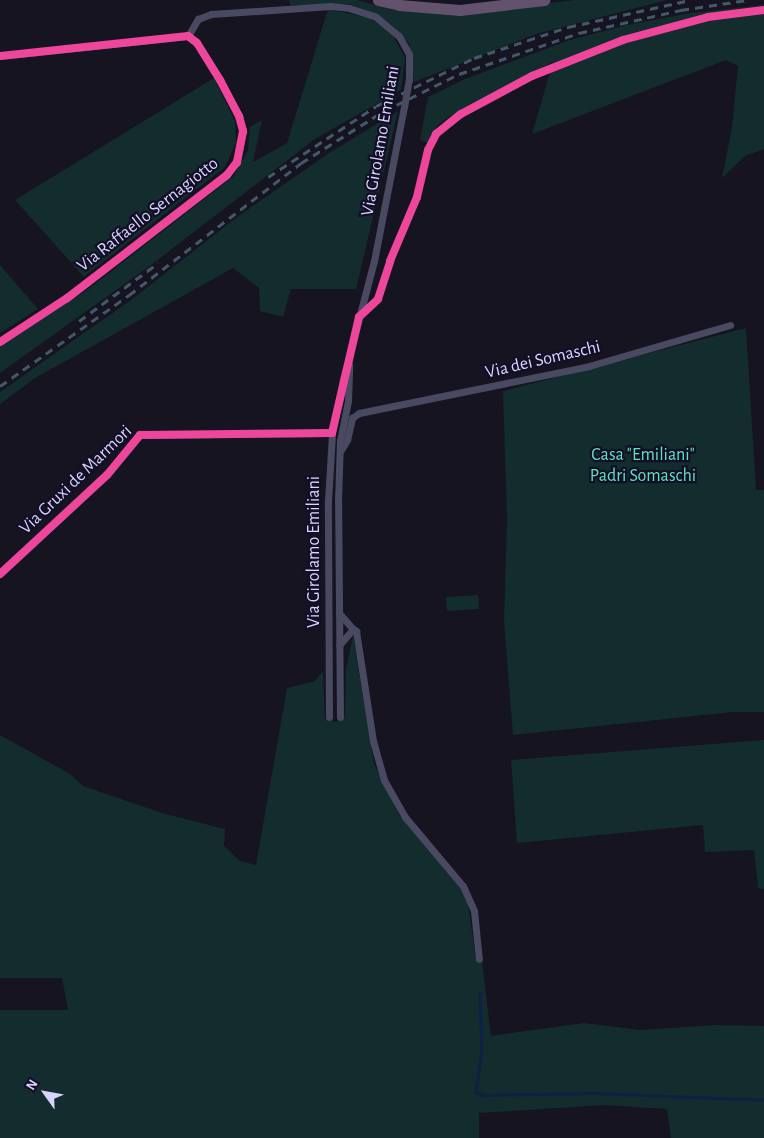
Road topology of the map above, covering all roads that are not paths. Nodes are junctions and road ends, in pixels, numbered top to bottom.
1 (378, 0) edge
2 (544, 0) edge
3 (188, 36) junction
4 (0, 56) edge
5 (730, 325) dead end
6 (0, 342) edge
7 (349, 360) junction
8 (338, 398) junction
9 (348, 401) junction
10 (359, 413) junction
11 (332, 433) junction
12 (341, 450) junction
13 (0, 574) edge
14 (339, 613) junction
15 (353, 629) junction
16 (339, 645) junction
17 (329, 716) dead end
18 (340, 717) dead end
19 (479, 959) dead end

1 - 2 highway
3 - 4 street
3 - 6 street, Via Raffaello Sernagiotto
3 - 7 street, Via Girolamo Emiliani, bridge
5 - 10 street, Via dei Somaschi
7 - 8 street, Via Girolamo Emiliani
7 - 9 street, Via Girolamo Emiliani
8 - 9 street
8 - 11 street, Via Girolamo Emiliani
9 - 10 street
9 - 12 street, Via Girolamo Emiliani
10 - 12 street
11 - 13 street, Via Gruxi de Marmori
11 - 17 street, Via Girolamo Emiliani
12 - 14 street, Via Girolamo Emiliani
14 - 15 street
14 - 16 street, Via Girolamo Emiliani
15 - 16 street
15 - 19 street
16 - 18 street, Via Girolamo Emiliani

